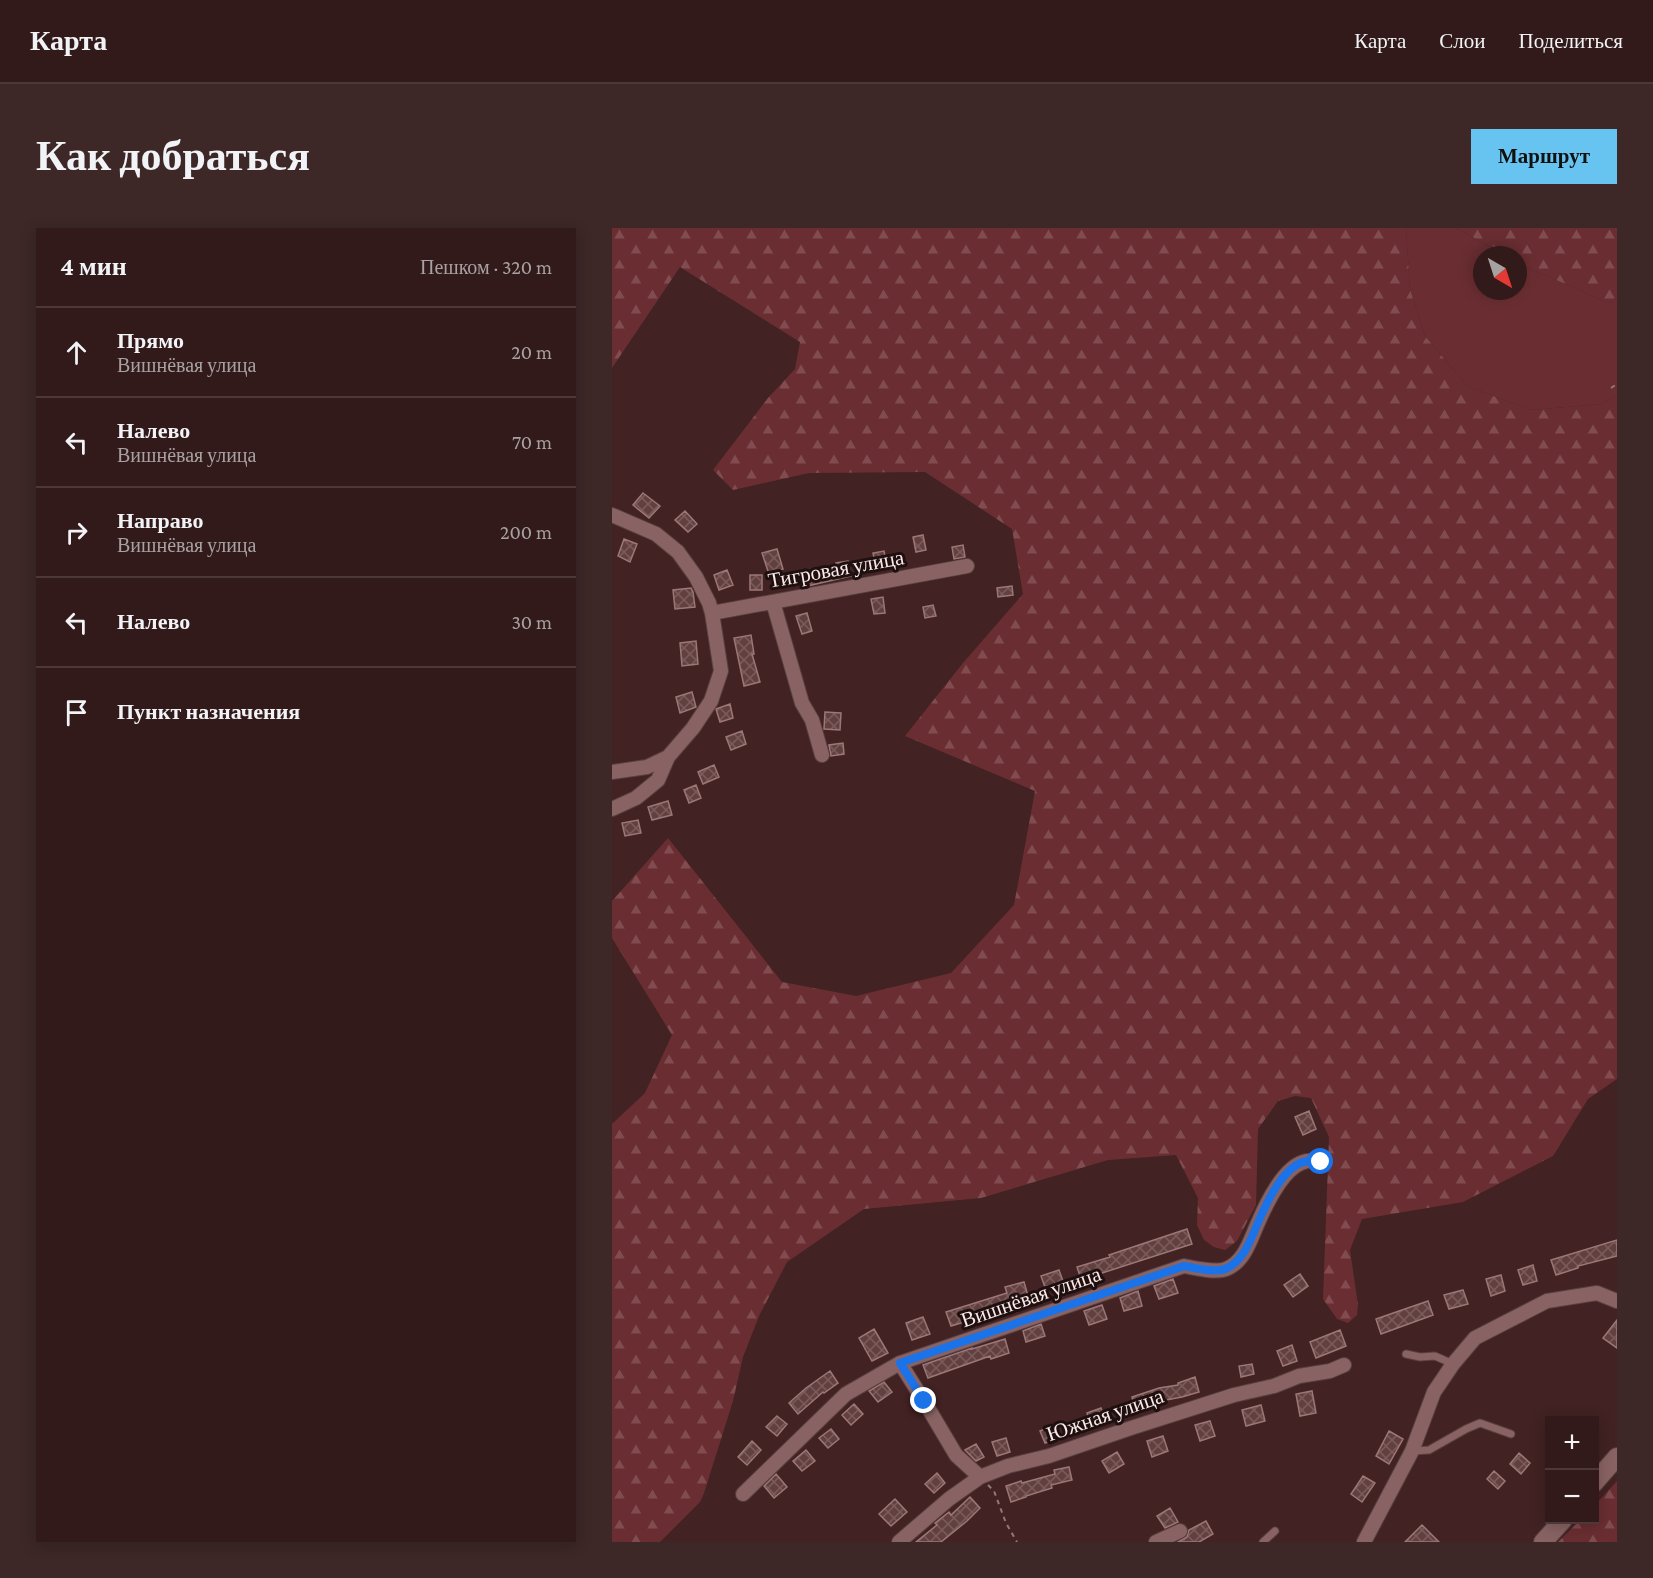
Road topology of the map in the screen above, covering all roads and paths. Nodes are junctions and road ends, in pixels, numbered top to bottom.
1 (1617, 384) edge
2 (1611, 388) dead end
3 (612, 515) edge
4 (967, 566) dead end
5 (773, 602) junction
6 (712, 613) junction
7 (822, 755) dead end
8 (668, 757) junction
9 (612, 772) edge
10 (612, 809) edge
11 (1321, 1162) dead end
12 (1617, 1301) edge
13 (1406, 1354) dead end
14 (900, 1363) junction
15 (1453, 1364) junction
16 (1344, 1365) dead end
17 (1511, 1434) dead end
18 (1412, 1451) junction
19 (1617, 1457) edge
20 (980, 1477) junction
21 (1599, 1477) edge
22 (743, 1494) dead end
23 (1559, 1524) edge
24 (1180, 1531) dead end
25 (1275, 1531) dead end
26 (899, 1542) edge
27 (1017, 1542) edge
28 (1156, 1542) edge
29 (1263, 1542) edge
30 (1364, 1542) edge
31 (1543, 1542) edge

1 - 2 path
3 - 6 street
4 - 5 street, Тигровая улица
5 - 6 street, Тигровая улица
5 - 7 street
6 - 8 street
8 - 9 street
8 - 10 street
11 - 14 street, Вишнёвая улица
12 - 15 street
13 - 15 lane
14 - 20 street
14 - 22 street, Вишнёвая улица
15 - 18 street
16 - 20 street, Южная улица
17 - 18 lane
18 - 30 street
19 - 21 main road
20 - 26 street, Южная улица
20 - 27 path
23 - 31 main road
24 - 28 street
25 - 29 lane

